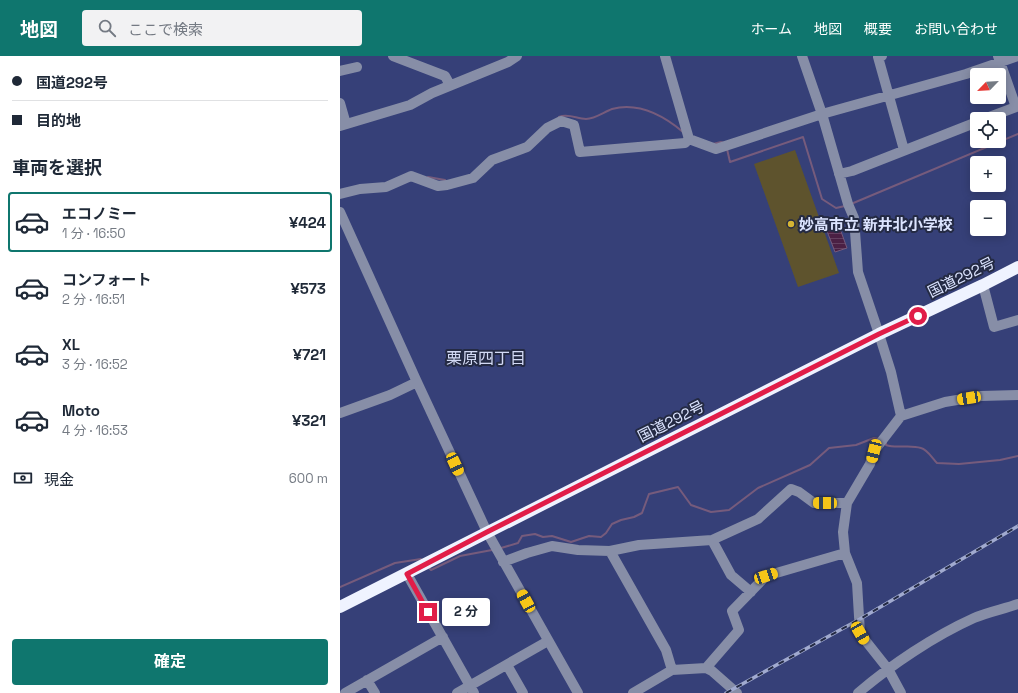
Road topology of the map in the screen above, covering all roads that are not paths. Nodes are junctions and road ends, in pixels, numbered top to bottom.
1 (393, 56) edge
2 (517, 56) edge
3 (665, 56) edge
4 (802, 56) edge
5 (882, 56) edge
6 (1018, 56) edge
7 (999, 59) edge
8 (357, 67) dead end
9 (340, 71) edge
10 (450, 86) junction
11 (889, 95) junction
12 (340, 103) edge
13 (1003, 112) edge
14 (822, 114) junction
15 (343, 125) edge
16 (970, 125) edge
17 (689, 139) junction
18 (904, 150) junction
19 (839, 174) junction
20 (340, 194) edge
21 (340, 212) edge
22 (1018, 267) edge
23 (983, 285) junction
24 (1018, 320) edge
25 (879, 334) junction
26 (417, 382) junction
27 (1018, 394) edge
28 (340, 413) edge
29 (901, 416) junction
30 (847, 503) junction
31 (487, 532) junction
32 (712, 540) junction
33 (610, 551) junction
34 (846, 553) junction
35 (503, 562) junction
36 (407, 574) junction
37 (751, 592) junction
38 (1018, 604) edge
39 (340, 607) edge
40 (443, 637) junction
41 (548, 641) junction
42 (507, 664) junction
43 (706, 668) junction
44 (888, 669) junction
45 (672, 670) junction
46 (367, 680) junction
47 (472, 689) edge
48 (345, 693) edge
49 (375, 693) edge
50 (457, 693) edge
51 (523, 693) edge
52 (578, 693) edge
53 (633, 693) edge
54 (737, 693) edge
55 (858, 693) edge
56 (901, 693) edge

1 - 10 street
2 - 10 street
3 - 17 street
4 - 14 street
5 - 11 street
6 - 7 street
7 - 11 street
7 - 13 street
8 - 9 street
10 - 15 street
11 - 14 street
11 - 18 street
12 - 15 street
14 - 17 street
14 - 19 street
16 - 18 street
17 - 20 street
18 - 19 street
19 - 25 street
21 - 26 street
22 - 23 highway, 国道292号
23 - 24 street
23 - 25 highway, 国道292号
25 - 29 street
25 - 31 highway, 国道292号
26 - 28 street
26 - 31 street
27 - 29 street
29 - 30 street
30 - 32 street
30 - 34 street
31 - 35 street
31 - 36 highway, 国道292号
32 - 33 street
32 - 37 street
33 - 35 street
33 - 45 street
34 - 37 street
34 - 44 street
35 - 41 street
36 - 39 highway, 国道292号
36 - 40 street
37 - 43 street
38 - 44 street
40 - 46 street
40 - 47 street
41 - 42 street
41 - 52 street
42 - 47 street
42 - 51 street
43 - 45 street
43 - 54 street
44 - 55 street
44 - 56 street
45 - 53 street
46 - 48 street
46 - 49 street
47 - 50 street

